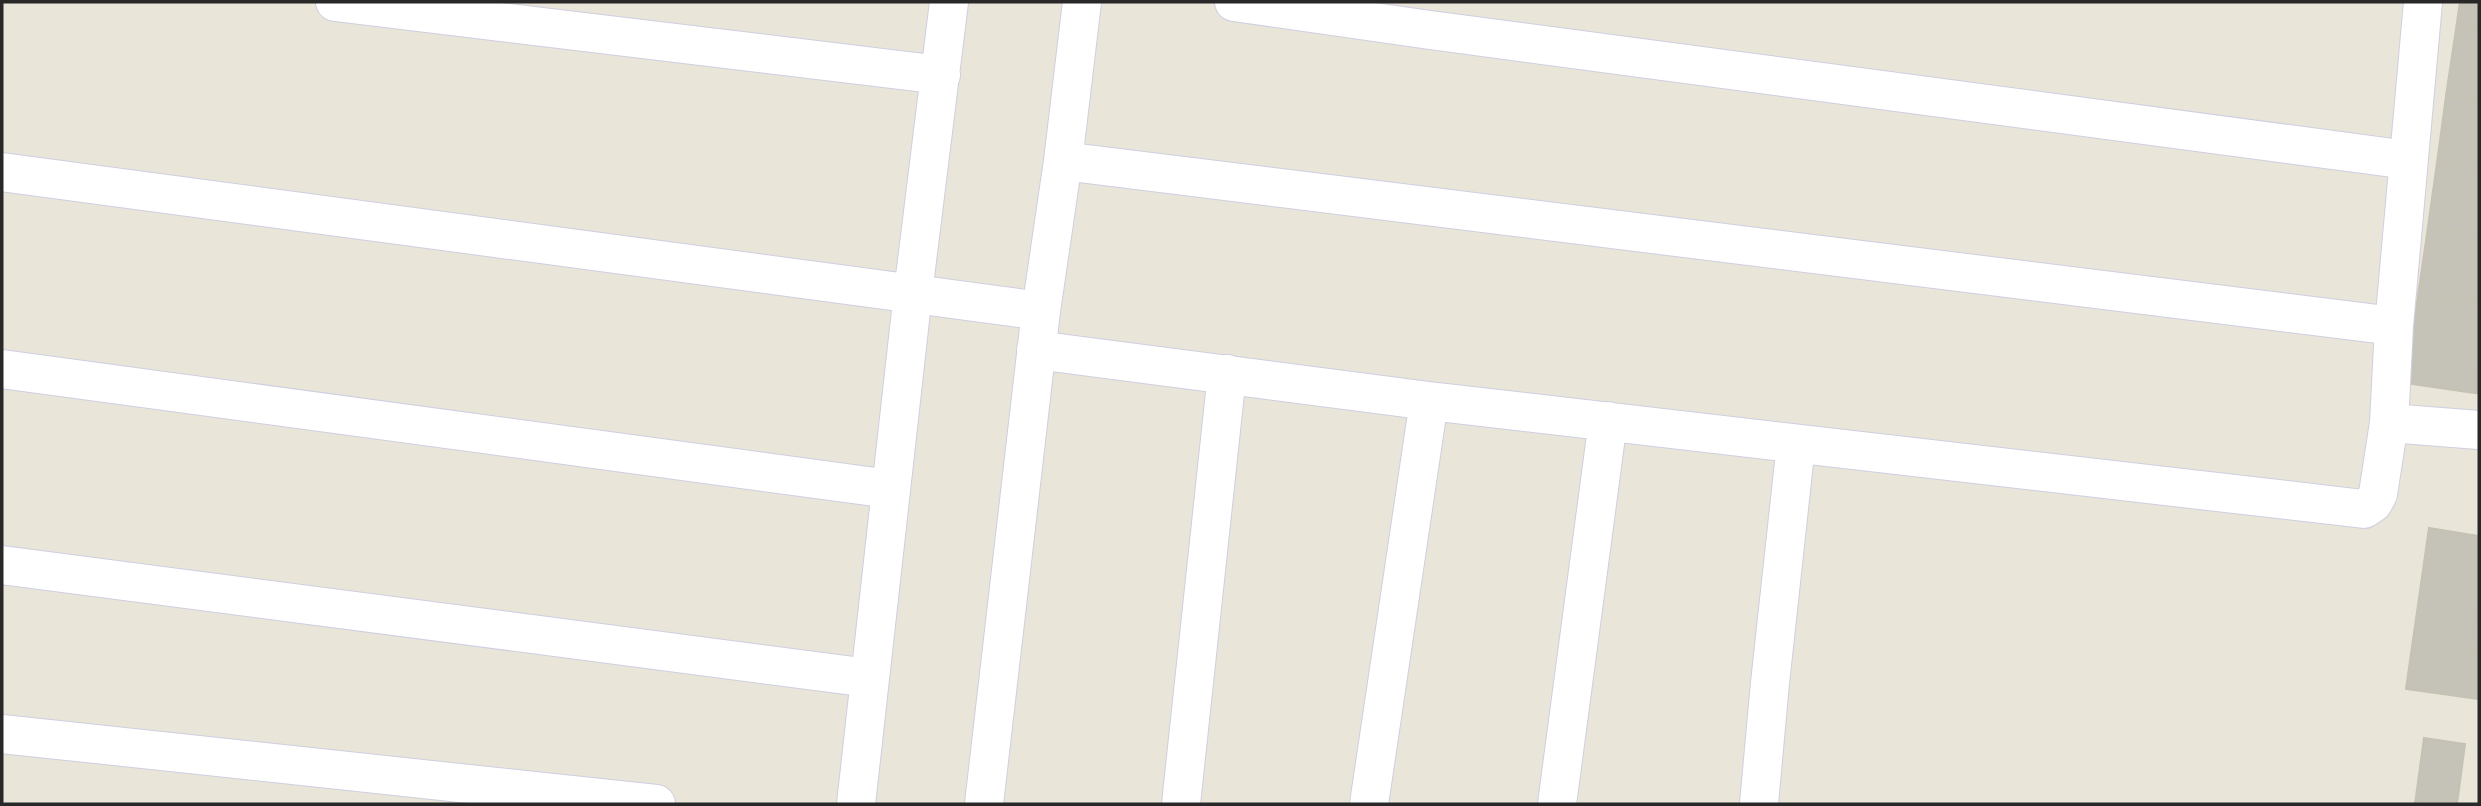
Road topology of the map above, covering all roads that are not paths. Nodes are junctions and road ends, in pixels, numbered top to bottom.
1 (335, 2) edge
2 (949, 2) edge
3 (1082, 2) edge
4 (1234, 2) edge
5 (2423, 2) edge
6 (1432, 16) edge
7 (941, 75) junction
8 (2408, 160) junction
9 (1063, 161) junction
10 (2, 172) edge
11 (913, 293) junction
12 (1041, 311) junction
13 (2394, 326) junction
14 (1037, 350) junction
15 (2, 369) edge
16 (1227, 374) junction
17 (1429, 401) junction
18 (1608, 421) junction
19 (2389, 423) junction
20 (2479, 430) edge
21 (1796, 444) junction
22 (890, 489) junction
23 (2, 565) edge
24 (869, 678) junction
25 (2, 734) edge
26 (656, 804) edge
27 (856, 804) edge
28 (984, 804) edge
29 (1181, 804) edge
30 (1369, 804) edge
31 (1557, 804) edge
32 (1759, 804) edge

1 - 7 street
2 - 7 street
3 - 9 street
4 - 6 street
5 - 8 street
6 - 8 street
7 - 11 street
8 - 13 street
9 - 12 street
9 - 13 street
10 - 11 street
11 - 12 street
11 - 22 street
12 - 14 street
13 - 19 street
14 - 16 street
14 - 28 street
15 - 22 street
16 - 17 street
16 - 29 street
17 - 18 street
17 - 30 street
18 - 21 street
18 - 31 street
19 - 20 street
19 - 21 street
21 - 32 street
22 - 24 street
23 - 24 street
24 - 27 street
25 - 26 street

